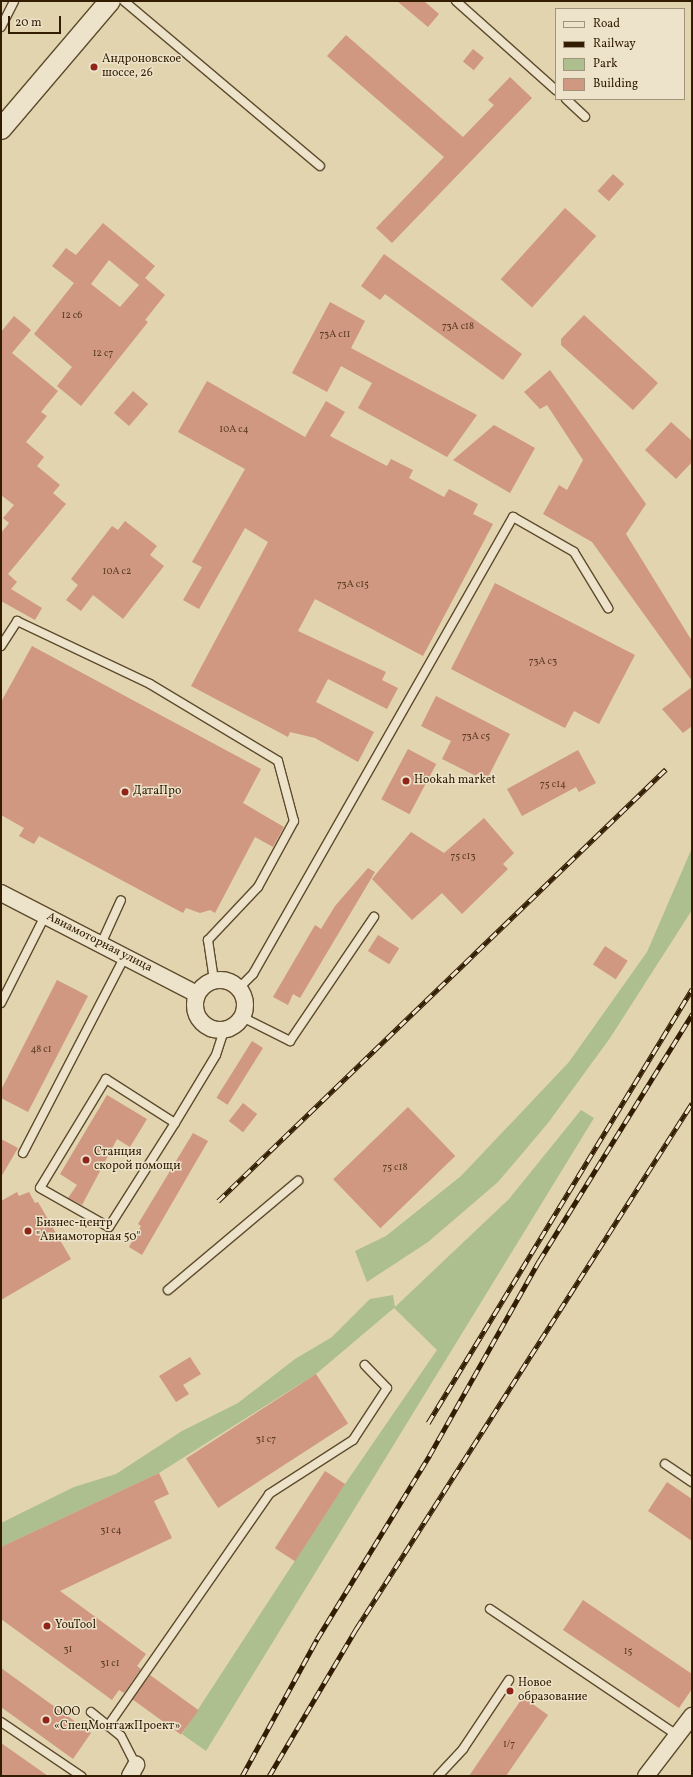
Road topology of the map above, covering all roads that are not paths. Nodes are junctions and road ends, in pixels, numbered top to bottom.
1 (14, 1) edge
2 (110, 1) edge
3 (124, 1) edge
4 (456, 1) edge
5 (1, 27) edge
6 (555, 89) edge
7 (567, 100) edge
8 (585, 117) dead end
9 (1, 129) edge
10 (320, 166) dead end
11 (608, 608) dead end
12 (1, 646) edge
13 (1, 893) edge
14 (121, 900) dead end
15 (45, 916) junction
16 (374, 917) dead end
17 (101, 944) junction
18 (125, 956) junction
19 (214, 980) junction
20 (239, 988) junction
21 (197, 994) junction
22 (1, 1003) edge
23 (242, 1017) junction
24 (224, 1030) junction
25 (175, 1123) junction
26 (23, 1153) dead end
27 (298, 1181) dead end
28 (168, 1290) dead end
29 (365, 1365) dead end
30 (665, 1464) dead end
31 (692, 1482) edge
32 (490, 1609) dead end
33 (509, 1680) dead end
34 (91, 1712) dead end
35 (692, 1716) edge
36 (1, 1722) edge
37 (108, 1726) junction
38 (678, 1736) junction
39 (133, 1770) edge
40 (650, 1775) edge
41 (82, 1776) edge
42 (438, 1776) edge

1 - 5 lane
2 - 9 street
3 - 10 lane
4 - 6 lane
7 - 8 lane
11 - 20 lane
12 - 19 lane
13 - 15 street, Авиамоторная улица
14 - 17 lane
15 - 17 street, Авиамоторная улица
15 - 22 lane
16 - 23 lane
17 - 18 street, Авиамоторная улица
18 - 21 street, Авиамоторная улица
18 - 26 lane
19 - 20 street
19 - 21 street
20 - 23 street
21 - 24 street
23 - 24 street
24 - 25 lane
25 - 25 lane
27 - 28 lane
29 - 37 lane
30 - 31 lane
32 - 38 lane
33 - 42 lane
34 - 37 lane
35 - 38 street
36 - 41 lane
37 - 39 lane
38 - 40 street

